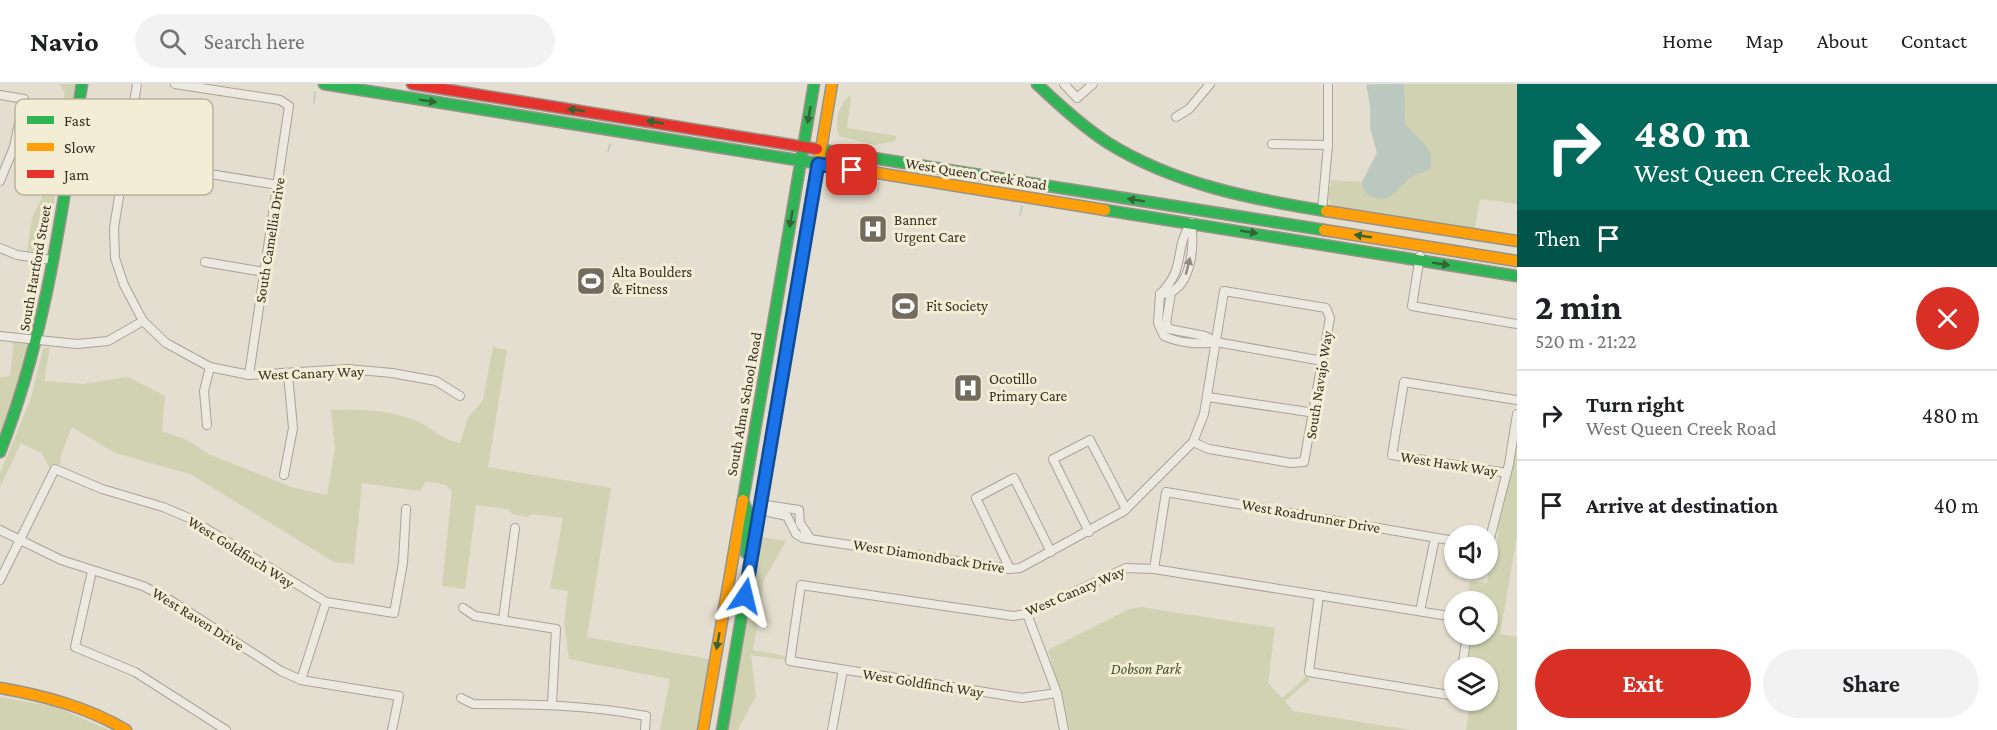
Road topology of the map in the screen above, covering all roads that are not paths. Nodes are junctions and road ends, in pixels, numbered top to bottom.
1 (82, 84) edge
2 (137, 84) edge
3 (175, 84) edge
4 (324, 84) edge
5 (412, 84) edge
6 (814, 84) edge
7 (832, 84) edge
8 (1037, 84) edge
9 (1064, 84) edge
10 (1093, 84) edge
11 (1210, 84) edge
12 (1329, 84) edge
13 (0, 95) edge
14 (24, 99) edge
15 (80, 99) edge
16 (134, 99) edge
17 (1176, 117) dead end
18 (711, 132) junction
19 (647, 136) junction
20 (15, 142) edge
21 (1272, 144) dead end
22 (1328, 145) junction
23 (803, 147) junction
24 (821, 150) junction
25 (801, 161) junction
26 (818, 164) junction
27 (213, 174) edge
28 (0, 181) edge
29 (278, 185) junction
30 (64, 195) edge
31 (119, 195) edge
32 (1194, 209) junction
33 (1322, 211) junction
34 (1191, 223) junction
35 (1517, 241) edge
36 (1421, 246) junction
37 (0, 248) edge
38 (52, 260) junction
39 (1419, 260) junction
40 (1517, 261) edge
41 (205, 262) dead end
42 (264, 272) junction
43 (1517, 276) edge
44 (1171, 293) junction
45 (1160, 294) junction
46 (143, 321) junction
47 (1517, 324) edge
48 (0, 336) edge
49 (38, 340) junction
50 (1216, 342) junction
51 (1323, 361) junction
52 (210, 367) junction
53 (288, 374) junction
54 (249, 375) junction
55 (460, 396) dead end
56 (1208, 397) junction
57 (1517, 400) edge
58 (1315, 413) junction
59 (1517, 414) edge
60 (207, 425) dead end
61 (1193, 442) junction
62 (0, 452) edge
63 (1507, 473) junction
64 (284, 475) dead end
65 (742, 501) junction
66 (760, 507) junction
67 (406, 509) dead end
68 (1126, 510) junction
69 (1494, 525) edge
70 (515, 528) dead end
71 (0, 530) edge
72 (1089, 532) junction
73 (810, 538) junction
74 (1435, 538) junction
75 (1444, 539) edge
76 (19, 540) junction
77 (1051, 552) junction
78 (1154, 568) junction
79 (1010, 569) junction
80 (92, 571) junction
81 (748, 574) junction
82 (0, 580) edge
83 (1319, 595) junction
84 (326, 602) junction
85 (463, 608) dead end
86 (1420, 612) junction
87 (1027, 614) junction
88 (1444, 615) edge
89 (502, 620) junction
90 (790, 662) joint
91 (843, 670) junction
92 (301, 680) junction
93 (0, 688) edge
94 (1056, 693) junction
95 (1444, 694) edge
96 (461, 698) dead end
97 (552, 704) junction
98 (126, 730) edge
99 (226, 730) edge
100 (392, 730) edge
101 (645, 730) edge
102 (703, 730) edge
103 (722, 730) edge
104 (832, 730) edge
105 (1065, 730) edge

1 - 15 main road, South Hartford Street
2 - 16 street, West Canary Way
3 - 29 street, South Camellia Drive
4 -> 19 main road, West Queen Creek Road
18 -> 5 main road, West Queen Creek Road
6 -> 23 main road, South Alma School Road
7 - 24 main road
8 - 33 main road
9 - 10 street
11 - 17 street
12 - 22 street
13 - 14 street
18 - 19 main road
18 - 23 main road, West Queen Creek Road
19 - 25 main road, West Queen Creek Road
20 - 28 street
21 - 22 street
22 - 33 street
23 - 24 main road, West Queen Creek Road
23 - 25 main road, South Alma School Road
24 - 26 main road
32 -> 24 main road, West Queen Creek Road
25 - 26 main road, West Queen Creek Road
25 -> 65 main road, South Alma School Road
26 - 34 main road, West Queen Creek Road
26 - 66 main road
27 - 29 street
29 - 42 street, South Camellia Drive
30 - 38 main road, South Hartford Street
31 - 46 street, West Canary Way
32 - 34 street
36 -> 32 main road, West Queen Creek Road
33 - 35 main road
34 -> 39 main road, West Queen Creek Road
44 -> 34 street
34 - 45 street
36 - 39 street
36 - 40 main road, West Queen Creek Road
37 - 38 street
38 - 49 main road, South Hartford Street
39 -> 43 main road, West Queen Creek Road
39 - 47 street
41 - 42 street
42 - 54 street, South Camellia Drive
44 - 45 street
44 - 50 street
45 - 50 street
46 - 49 street
46 - 52 street, West Canary Way
48 - 49 street
49 - 62 main road, South Hartford Street
50 - 51 street
50 - 51 street, South Navajo Way
50 - 56 street
51 - 58 street, South Navajo Way
52 - 54 street, West Canary Way
52 - 60 street
53 - 54 street, West Canary Way
53 - 55 street, West Canary Way
53 - 64 street
56 - 58 street
56 - 61 street
57 - 63 street, West Hawk Way
58 - 61 street, South Navajo Way
59 - 63 street
61 - 68 street, West Diamondback Drive
63 - 69 street
65 - 81 main road
65 -> 102 main road, South Alma School Road
66 - 73 street
66 - 73 street
66 - 81 main road
67 - 84 street, West Goldfinch Way
68 - 72 street, West Diamondback Drive
68 - 72 street
70 - 89 street
71 - 76 street, West Raven Drive
72 - 77 street, West Diamondback Drive
73 - 79 street, West Diamondback Drive
74 - 75 street, West Roadrunner Drive
74 - 78 street, West Roadrunner Drive
74 - 86 street
76 - 80 street, West Raven Drive
76 - 82 street
76 - 84 street, West Goldfinch Way
77 - 79 street, West Diamondback Drive
77 - 79 street
78 - 83 street, West Canary Way
78 - 87 street, West Canary Way
80 - 92 street, West Raven Drive
80 - 99 street
81 - 103 main road
83 - 86 street, West Canary Way
83 - 95 street
84 - 92 street
85 - 89 street
86 - 88 street, West Canary Way
87 - 90 street, West Canary Way
87 - 94 street
89 - 97 street
90 - 91 street, West Goldfinch Way
91 - 94 street, West Goldfinch Way
91 - 104 street
92 - 100 street, West Raven Drive
93 - 98 main road
94 - 105 street
96 - 97 street
97 - 101 street

